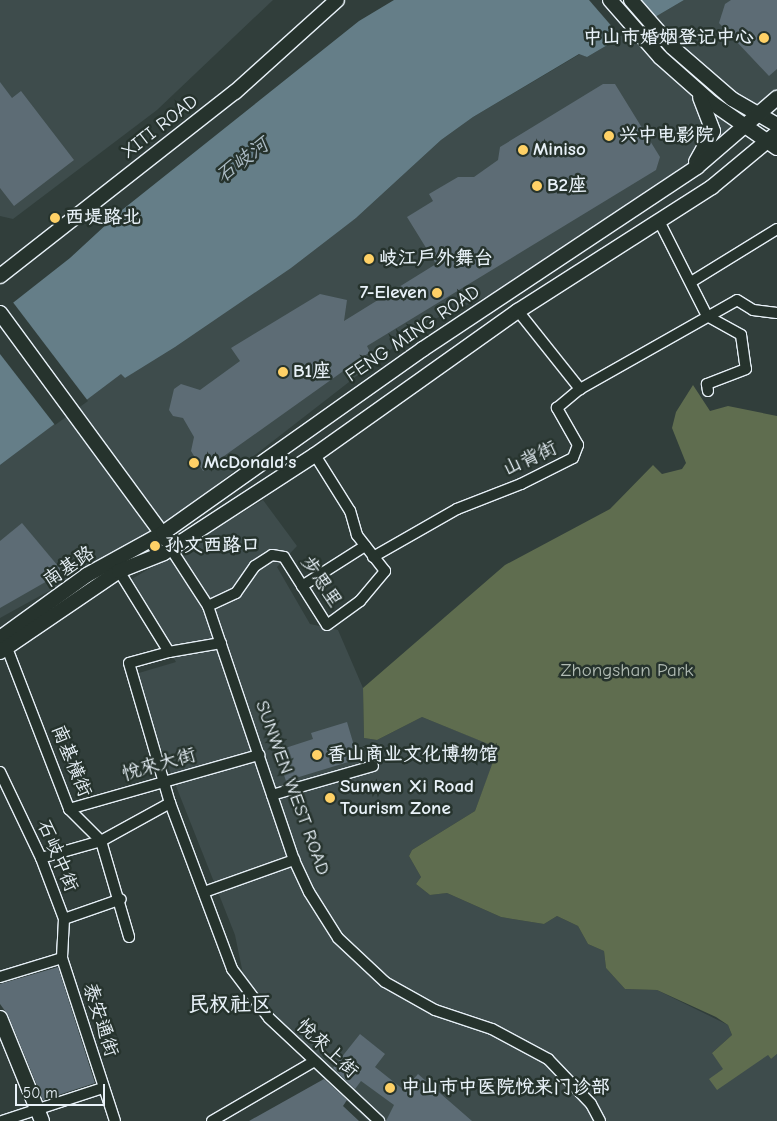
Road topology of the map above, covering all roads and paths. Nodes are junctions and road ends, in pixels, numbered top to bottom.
1 (610, 0) edge
2 (631, 0) edge
3 (334, 2) edge
4 (691, 84) junction
5 (777, 98) edge
6 (760, 116) junction
7 (777, 125) edge
8 (747, 128) junction
9 (775, 140) edge
10 (673, 183) junction
11 (659, 221) junction
12 (777, 229) edge
13 (0, 276) edge
14 (691, 282) junction
15 (518, 311) junction
16 (0, 313) edge
17 (777, 313) edge
18 (707, 316) junction
19 (580, 389) junction
20 (708, 391) dead end
21 (315, 455) junction
22 (163, 533) junction
23 (365, 546) junction
24 (171, 549) junction
25 (373, 557) junction
26 (119, 571) junction
27 (302, 586) junction
28 (208, 606) junction
29 (222, 643) junction
30 (2, 646) edge
31 (169, 652) junction
32 (259, 755) junction
33 (373, 766) dead end
34 (0, 772) edge
35 (164, 782) junction
36 (272, 795) junction
37 (170, 804) junction
38 (69, 808) junction
39 (101, 841) junction
40 (41, 858) junction
41 (294, 860) junction
42 (204, 892) junction
43 (121, 900) junction
44 (64, 919) junction
45 (130, 937) dead end
46 (62, 958) junction
47 (0, 977) edge
48 (0, 1018) edge
49 (313, 1062) junction
50 (103, 1088) junction
51 (36, 1108) junction
52 (2, 1121) edge
53 (42, 1121) edge
54 (115, 1121) edge
55 (212, 1121) edge
56 (379, 1121) edge
57 (600, 1121) edge

1 - 4 main road
2 - 6 main road
3 - 13 main road, XITI ROAD
4 - 8 main road
4 - 10 main road
5 - 6 main road, FENG MING ROAD
6 - 7 main road
6 - 8 main road, FENG MING ROAD
8 - 9 main road
8 - 10 main road, FENG MING ROAD
9 - 11 main road
10 - 22 main road, FENG MING ROAD
11 - 14 street
11 - 15 main road
12 - 14 street
14 - 18 street
15 - 19 street
15 - 21 main road
16 - 22 main road, SUNWEN WEST ROAD
17 - 18 street, 山背街
18 - 19 street, 山背街
18 - 20 street
19 - 25 street, 山背街
21 - 23 street, 步思里
21 - 24 main road
22 - 24 main road, SUNWEN WEST ROAD
22 - 30 main road, 南基路
23 - 25 street, 步思里
23 - 27 street
24 - 26 main road, 南基路
24 - 28 street, SUNWEN WEST ROAD
25 - 27 street, 步思里
26 - 30 main road, 南基路
26 - 31 street
27 - 28 street, 步思里
28 - 29 street, SUNWEN WEST ROAD
29 - 31 street
29 - 32 street, SUNWEN WEST ROAD
30 - 38 street, 南基橫街
31 - 35 street, 悅來上街
32 - 35 street, 悅來大街
32 - 36 street, SUNWEN WEST ROAD
33 - 36 street
34 - 40 street, 石岐中街
35 - 37 street, 悅來上街
35 - 38 street, 悅來大街
36 - 41 street, SUNWEN WEST ROAD
37 - 39 street
37 - 42 street, 悅來上街
38 - 39 street, 南基橫街
39 - 40 street
39 - 43 street, 南基橫街
40 - 44 street, 石岐中街
41 - 42 street
41 - 57 street, SUNWEN WEST ROAD
42 - 49 street, 悅來上街
43 - 44 street
43 - 45 street, 南基橫街
44 - 46 street, 石岐中街
46 - 47 street
46 - 50 street, 泰安通街
48 - 51 main road
49 - 55 street
49 - 56 street, 悅來上街
50 - 51 street
50 - 54 street, 泰安通街
51 - 52 street
51 - 53 main road

